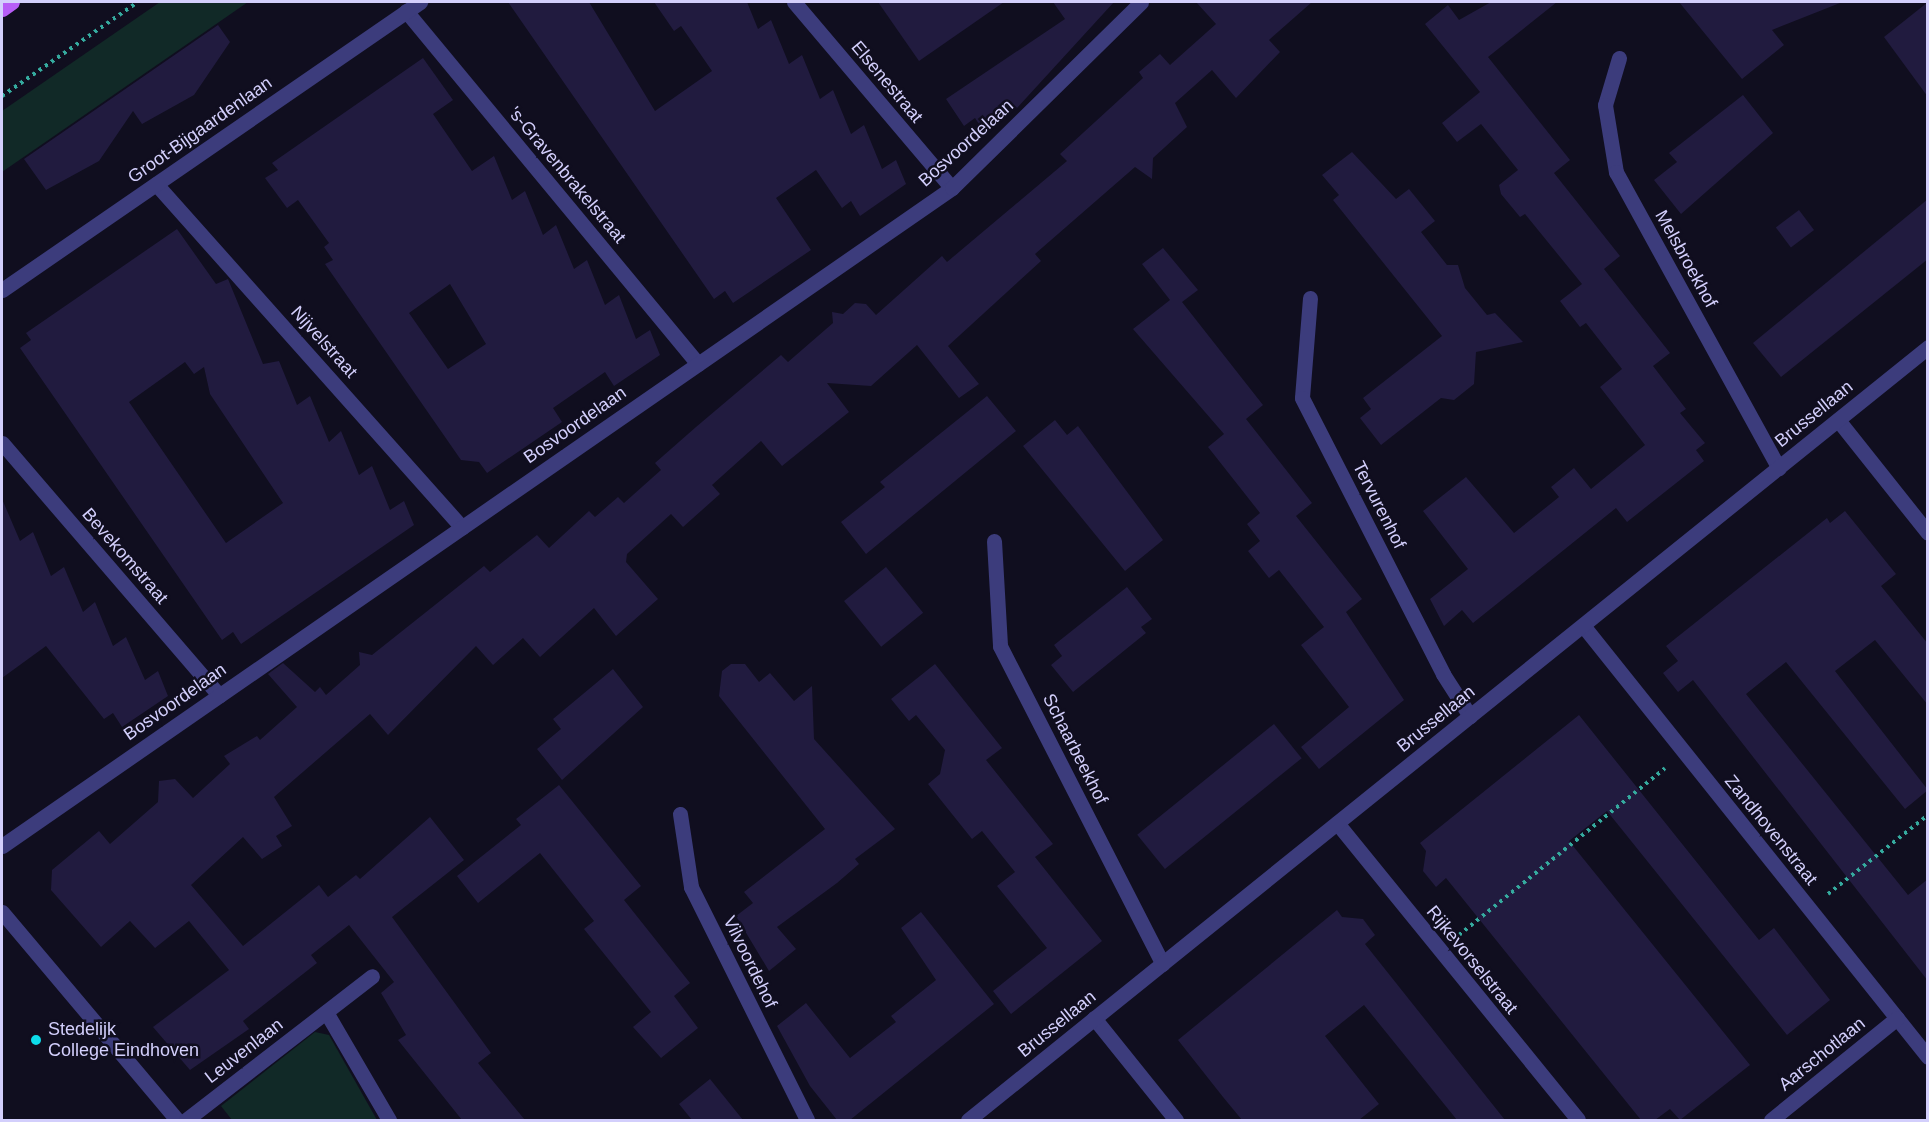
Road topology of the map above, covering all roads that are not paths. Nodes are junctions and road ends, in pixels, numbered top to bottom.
1 (12, 2) edge
2 (420, 2) edge
3 (794, 2) edge
4 (1141, 2) edge
5 (2, 9) edge
6 (406, 11) junction
7 (1619, 58) dead end
8 (156, 184) junction
9 (952, 188) junction
10 (2, 290) edge
11 (1310, 298) dead end
12 (1928, 347) edge
13 (698, 364) junction
14 (1838, 420) junction
15 (2, 443) edge
16 (1779, 468) junction
17 (462, 527) junction
18 (1928, 533) edge
19 (994, 541) dead end
20 (1585, 628) junction
21 (219, 695) junction
22 (1470, 716) junction
23 (681, 814) dead end
24 (1337, 823) junction
25 (2, 846) edge
26 (2, 912) edge
27 (1162, 964) junction
28 (372, 976) dead end
29 (326, 1012) junction
30 (1095, 1018) junction
31 (1897, 1018) junction
32 (1928, 1057) edge
33 (177, 1120) edge
34 (186, 1120) edge
35 (389, 1120) edge
36 (807, 1120) edge
37 (968, 1120) edge
38 (1176, 1120) edge
39 (1578, 1120) edge
40 (1771, 1120) edge

1 - 5 main road
2 - 6 street, Groot-Bijgaardenlaan
3 - 9 street, Elsenestraat
4 - 9 street, Bosvoordelaan
6 - 8 street, Groot-Bijgaardenlaan
6 - 13 street, 's-Gravenbrakelstraat
7 - 16 street, Melsbroekhof
8 - 10 street, Groot-Bijgaardenlaan
8 - 17 street, Nijvelstraat
9 - 13 street, Bosvoordelaan
11 - 22 street, Tervurenhof
12 - 14 street, Brussellaan
13 - 17 street, Bosvoordelaan
14 - 16 street, Brussellaan
14 - 18 street
15 - 21 street, Bevekomstraat
16 - 20 street, Brussellaan
17 - 21 street, Bosvoordelaan
19 - 27 street, Schaarbeekhof
20 - 22 street, Brussellaan
20 - 31 street, Zandhovenstraat
21 - 25 street, Bosvoordelaan
22 - 24 street, Brussellaan
23 - 36 street, Vilvoordehof
24 - 27 street, Brussellaan
24 - 39 street, Rijkevorselstraat
26 - 33 street
27 - 30 street, Brussellaan
28 - 29 street, Leuvenlaan
29 - 34 street, Leuvenlaan
29 - 35 street
30 - 37 street, Brussellaan
30 - 38 street
31 - 32 street, Zandhovenstraat
31 - 40 street, Aarschotlaan

